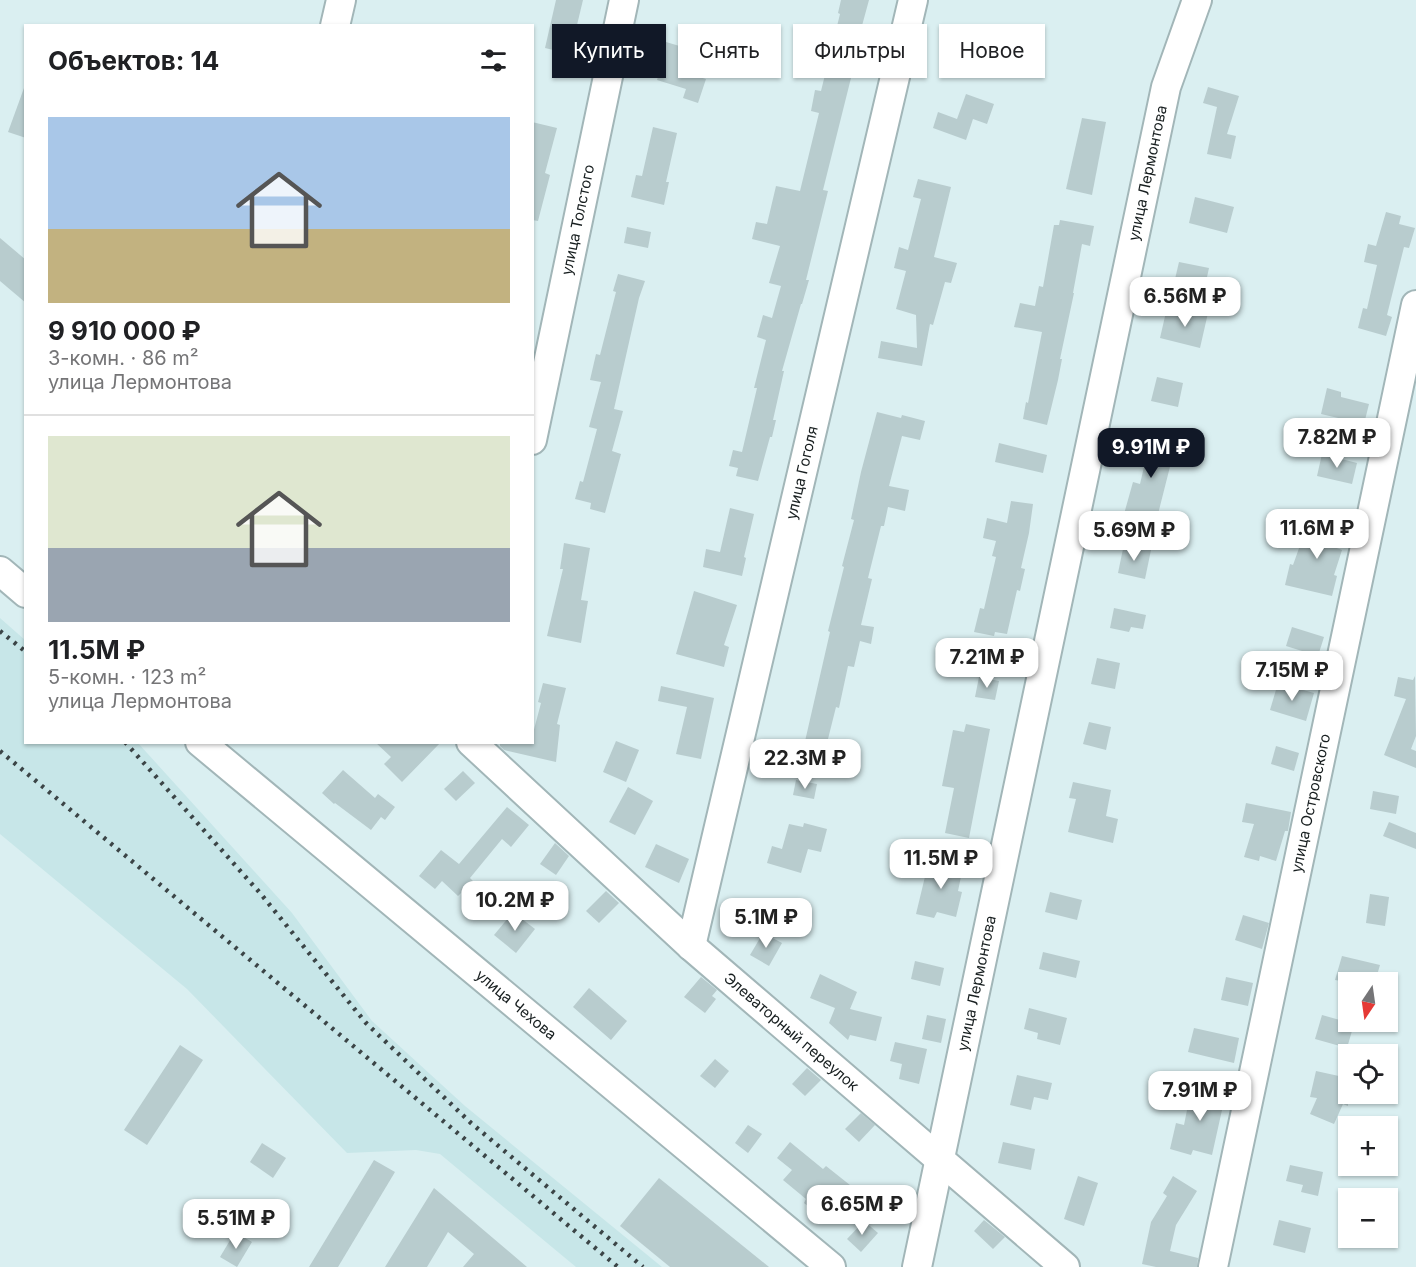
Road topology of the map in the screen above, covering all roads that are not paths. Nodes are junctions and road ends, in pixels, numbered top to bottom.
1 (341, 0) edge
2 (624, 0) edge
3 (913, 0) edge
4 (1197, 0) edge
5 (335, 24) edge
6 (1416, 305) edge
7 (534, 430) edge
8 (0, 571) edge
9 (24, 591) edge
10 (202, 744) edge
11 (473, 744) edge
12 (691, 946) junction
13 (940, 1160) junction
14 (831, 1267) edge
15 (917, 1267) edge
16 (1065, 1267) edge
17 (1213, 1267) edge

1 - 5 street
2 - 7 street, улица Толстого
3 - 12 street, улица Гоголя
4 - 13 street, улица Лермонтова
6 - 17 street, улица Островского
8 - 9 street
10 - 14 street, улица Чехова
11 - 12 street, Элеваторный переулок
12 - 13 street, Элеваторный переулок
13 - 15 street, улица Лермонтова
13 - 16 street, Элеваторный переулок

